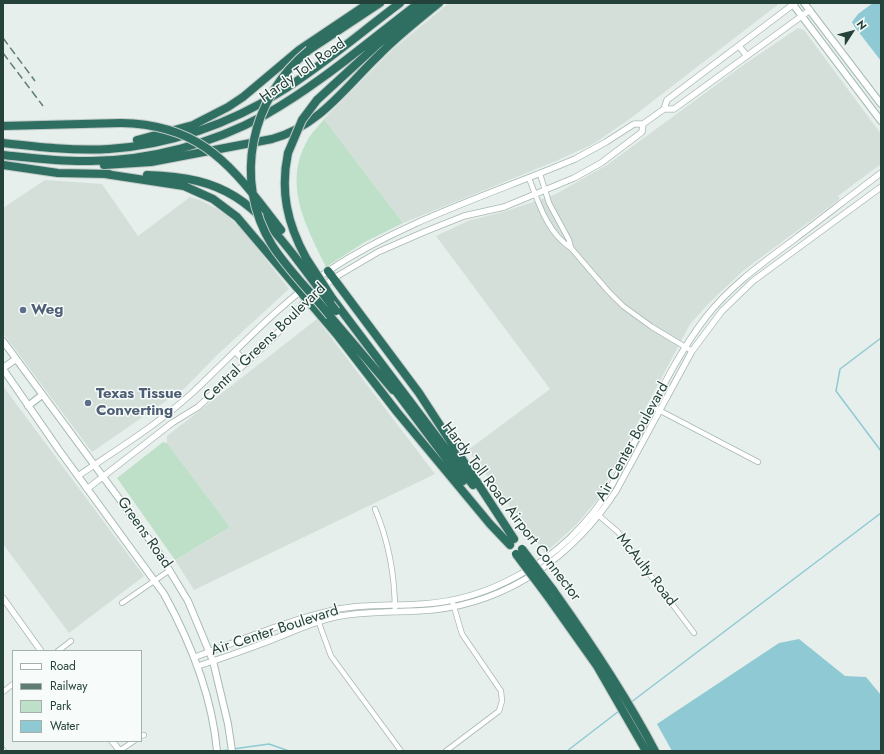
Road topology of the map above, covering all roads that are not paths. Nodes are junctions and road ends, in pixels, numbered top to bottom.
1 (369, 3) edge
2 (380, 3) edge
3 (400, 3) edge
4 (419, 3) edge
5 (428, 3) edge
6 (439, 3) edge
7 (793, 3) edge
8 (804, 3) edge
9 (810, 10) junction
10 (802, 16) junction
11 (739, 46) junction
12 (747, 56) junction
13 (881, 104) edge
14 (664, 109) junction
15 (881, 121) edge
16 (643, 124) junction
17 (3, 126) edge
18 (3, 143) edge
19 (68, 149) junction
20 (3, 155) edge
21 (59, 160) junction
22 (3, 165) edge
23 (881, 173) edge
24 (105, 174) junction
25 (540, 174) junction
26 (529, 178) junction
27 (881, 187) edge
28 (545, 190) junction
29 (535, 194) junction
30 (838, 206) junction
31 (844, 213) junction
32 (373, 243) junction
33 (571, 248) junction
34 (378, 252) junction
35 (775, 254) junction
36 (303, 260) junction
37 (780, 260) junction
38 (328, 271) junction
39 (334, 278) junction
40 (730, 290) junction
41 (300, 291) junction
42 (735, 296) junction
43 (307, 299) junction
44 (335, 312) junction
45 (3, 341) edge
46 (685, 347) junction
47 (235, 351) junction
48 (692, 351) junction
49 (16, 359) junction
50 (247, 362) junction
51 (3, 369) edge
52 (42, 395) junction
53 (28, 406) junction
54 (653, 407) junction
55 (659, 410) junction
56 (166, 414) junction
57 (172, 422) junction
58 (627, 456) junction
59 (634, 458) junction
60 (758, 462) dead end
61 (95, 464) junction
62 (78, 476) junction
63 (104, 477) junction
64 (87, 488) junction
65 (375, 509) dead end
66 (594, 512) junction
67 (599, 516) junction
68 (512, 542) junction
69 (540, 562) junction
70 (545, 567) junction
71 (170, 570) junction
72 (155, 580) junction
73 (3, 598) edge
74 (452, 600) junction
75 (122, 603) dead end
76 (395, 604) junction
77 (453, 607) junction
78 (395, 612) junction
79 (316, 615) junction
80 (318, 622) junction
81 (694, 633) dead end
82 (71, 641) dead end
83 (41, 650) edge
84 (59, 650) edge
85 (210, 652) junction
86 (195, 657) junction
87 (213, 661) junction
88 (198, 666) junction
89 (12, 685) edge
90 (3, 692) edge
91 (631, 715) junction
92 (113, 742) edge
93 (132, 742) edge
94 (119, 751) edge
95 (217, 751) edge
96 (232, 751) edge
97 (401, 751) edge
98 (446, 751) edge
99 (646, 751) edge
100 (655, 751) edge

1 - 19 highway
2 - 44 highway, bridge
3 - 19 highway, Hardy Toll Road
4 - 21 highway, Hardy Toll Road
5 - 36 highway, bridge
6 - 21 highway
7 - 10 main road
7 - 11 street, Central Greens Boulevard
8 - 9 main road
9 - 10 street, Central Greens Boulevard
9 - 13 main road
10 - 12 street, Central Greens Boulevard
10 - 15 main road
11 - 12 street
11 - 14 street, Central Greens Boulevard
12 - 14 street, Central Greens Boulevard
14 - 16 street, Central Greens Boulevard
16 - 25 street, Central Greens Boulevard
16 - 28 street, Central Greens Boulevard
17 - 36 highway, bridge
18 - 19 highway, Hardy Toll Road
20 - 21 highway, Hardy Toll Road
22 - 24 highway
23 - 30 street, Air Center Boulevard
24 - 36 highway
24 - 41 highway
25 - 26 street, Central Greens Boulevard
25 - 28 street
26 - 29 street
26 - 32 street, Central Greens Boulevard
27 - 31 street, Air Center Boulevard
28 - 29 street, Central Greens Boulevard
28 - 33 street
29 - 33 street
29 - 34 street, Central Greens Boulevard
30 - 31 street
30 - 35 street, Air Center Boulevard
31 - 37 street, Air Center Boulevard
32 - 34 street
32 - 38 street, Central Greens Boulevard
33 - 46 street
34 - 39 street, Central Greens Boulevard
35 - 37 street
35 - 40 street, Air Center Boulevard
36 - 44 highway, bridge
36 - 44 highway, Hardy Toll Road Airport Connector, bridge
37 - 42 street, Air Center Boulevard
38 - 39 highway
38 - 41 street, Central Greens Boulevard
39 - 43 street, Central Greens Boulevard
39 - 68 highway
40 - 42 street
40 - 46 street, Air Center Boulevard
41 - 43 highway
41 - 47 street, Central Greens Boulevard
42 - 48 street, Air Center Boulevard
43 - 50 street, Central Greens Boulevard
43 - 68 highway
44 - 68 highway, Hardy Toll Road Airport Connector
44 - 68 highway, Hardy Toll Road Airport Connector
45 - 49 main road, Greens Road
46 - 48 street
46 - 54 street, Air Center Boulevard
47 - 50 street
47 - 56 street, Central Greens Boulevard
48 - 55 street, Air Center Boulevard
49 - 51 main road
49 - 52 main road, Greens Road
50 - 57 street, Central Greens Boulevard
51 - 53 main road, Greens Road
52 - 53 main road
52 - 61 main road, Greens Road
53 - 62 main road, Greens Road
54 - 55 street
54 - 58 street, Air Center Boulevard
55 - 59 street, Air Center Boulevard
55 - 60 street
56 - 57 street
56 - 61 street, Central Greens Boulevard
57 - 63 street, Central Greens Boulevard
58 - 59 street
58 - 66 street, Air Center Boulevard
59 - 67 street, Air Center Boulevard
61 - 62 street, Central Greens Boulevard
61 - 63 main road, Greens Road
62 - 64 main road, Greens Road
63 - 64 street, Central Greens Boulevard
63 - 71 main road, Greens Road
64 - 72 main road, Greens Road
65 - 76 street
66 - 67 street, McAulty Road
66 - 69 street, Air Center Boulevard
67 - 70 street, Air Center Boulevard
67 - 81 street, McAulty Road
68 - 91 highway, Hardy Toll Road Airport Connector, bridge
69 - 70 street
69 - 74 street, Air Center Boulevard
70 - 77 street, Air Center Boulevard
71 - 72 street
71 - 85 main road, Greens Road
72 - 75 street
72 - 86 main road, Greens Road
73 - 83 street
74 - 76 street, Air Center Boulevard
74 - 77 street
76 - 78 street
76 - 79 street, Air Center Boulevard
77 - 78 street, Air Center Boulevard
77 - 98 street
78 - 80 street, Air Center Boulevard
79 - 80 street
79 - 85 street, Air Center Boulevard
80 - 87 street, Air Center Boulevard
80 - 97 street
82 - 84 street
85 - 86 street, Air Center Boulevard
85 - 87 main road, Greens Road
86 - 88 main road, Greens Road
87 - 88 street, Air Center Boulevard
87 - 96 main road, Greens Road
88 - 95 main road, Greens Road
89 - 90 street
91 - 99 highway, Hardy Toll Road Airport Connector
91 - 100 highway, Hardy Toll Road Airport Connector
92 - 94 street
93 - 94 street

